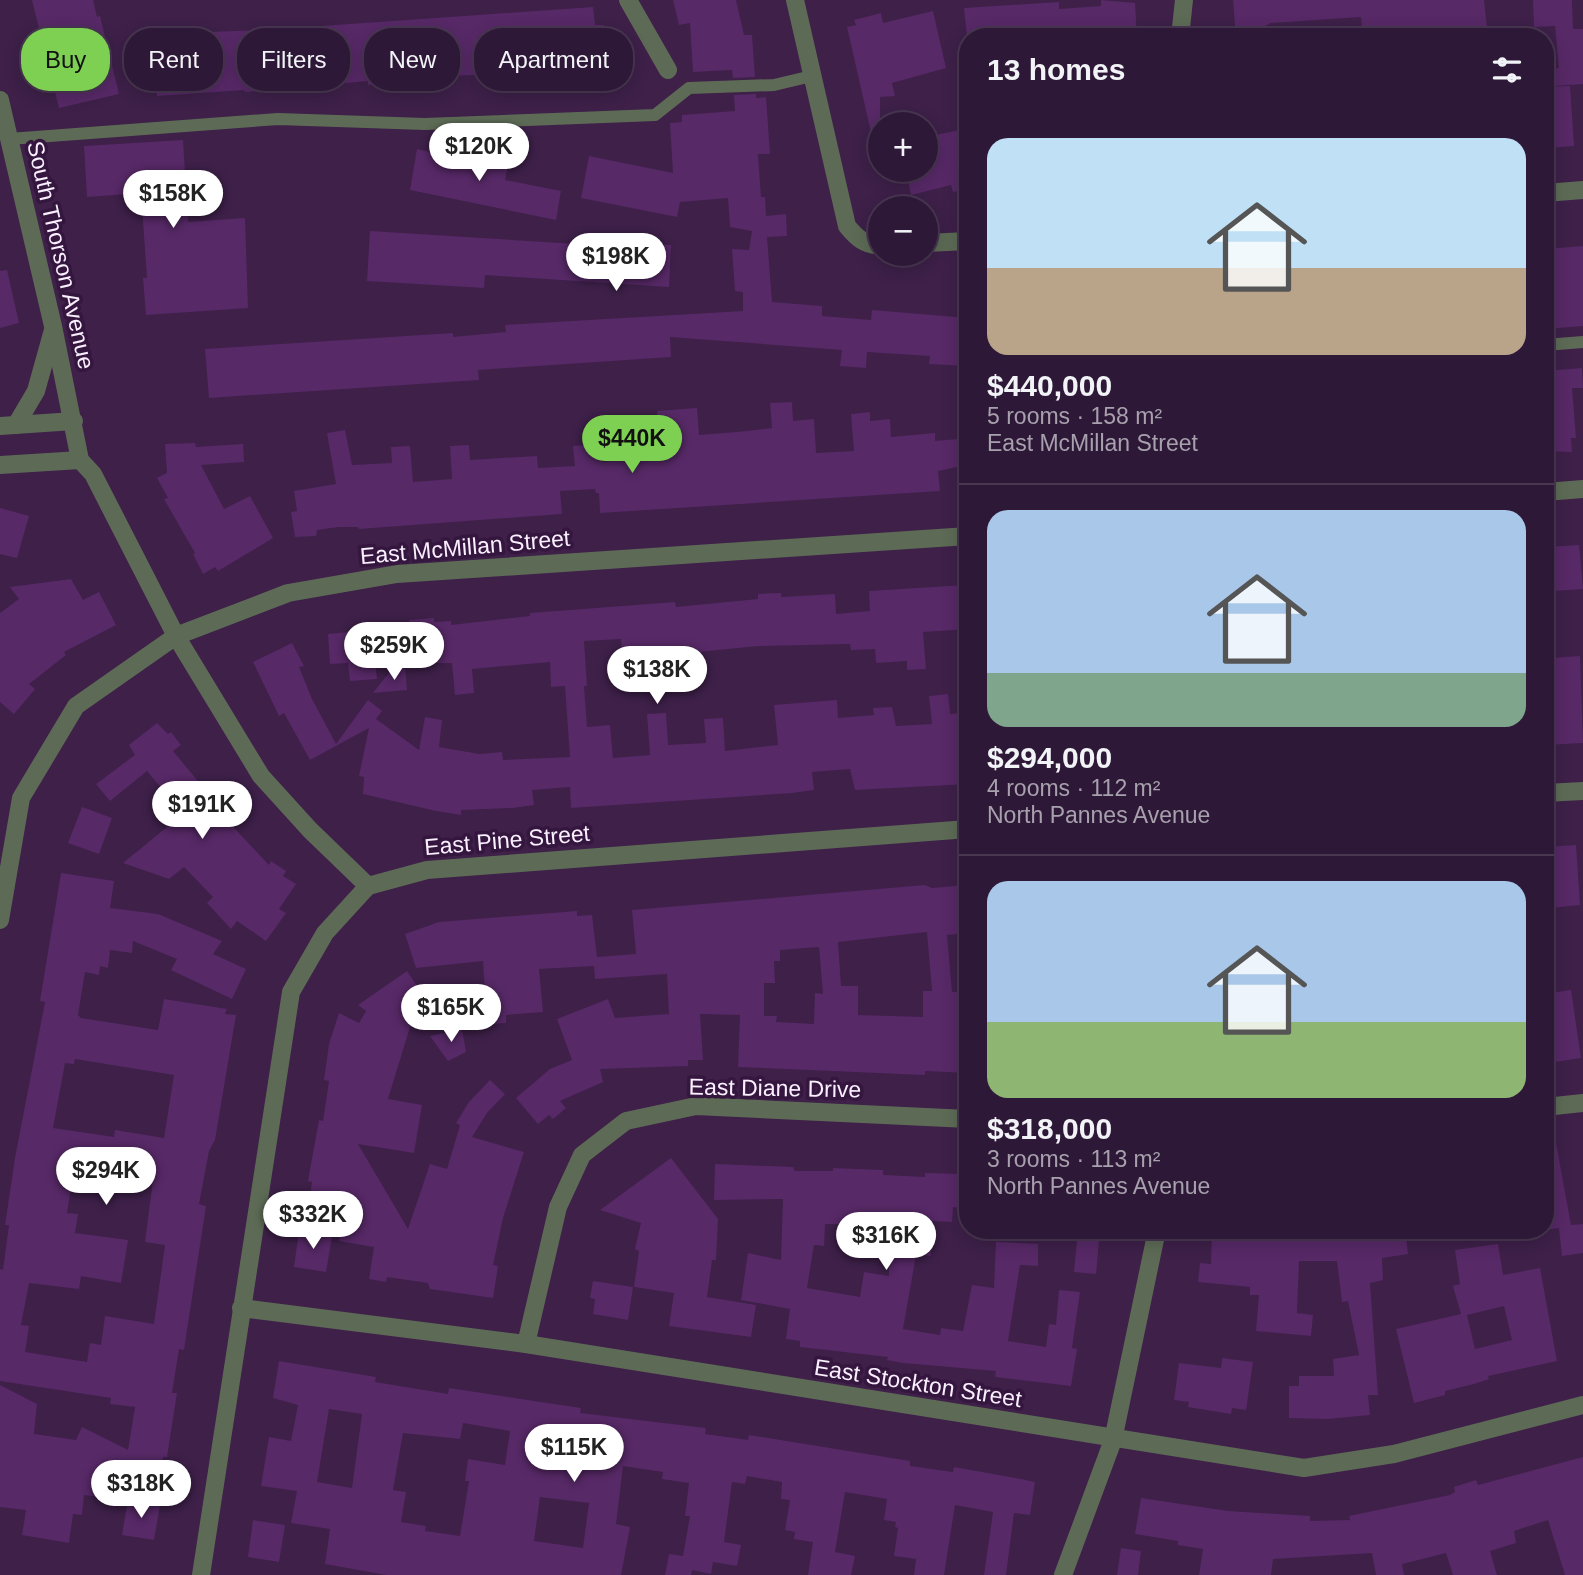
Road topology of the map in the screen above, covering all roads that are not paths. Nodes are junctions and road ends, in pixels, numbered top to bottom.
1 (628, 0) edge
2 (795, 0) edge
3 (1184, 0) edge
4 (1181, 28) edge
5 (668, 70) dead end
6 (813, 76) junction
7 (0, 100) edge
8 (9, 139) junction
9 (1583, 190) edge
10 (1554, 192) edge
11 (959, 241) edge
12 (938, 242) edge
13 (868, 244) edge
14 (53, 326) junction
15 (1583, 342) edge
16 (1554, 344) edge
17 (74, 421) junction
18 (8, 426) edge
19 (80, 460) junction
20 (0, 465) edge
21 (1583, 489) edge
22 (1554, 491) edge
23 (959, 537) edge
24 (176, 636) junction
25 (1583, 791) edge
26 (1554, 793) edge
27 (959, 830) edge
28 (368, 886) junction
29 (0, 920) edge
30 (1583, 1103) edge
31 (1554, 1106) edge
32 (959, 1119) edge
33 (1155, 1239) edge
34 (241, 1308) junction
35 (526, 1344) junction
36 (1583, 1405) edge
37 (1113, 1440) junction
38 (201, 1575) edge
39 (1063, 1575) edge

1 - 5 street
2 - 6 street
3 - 4 street
6 - 8 lane
6 - 13 street
7 - 8 street, South Thorson Avenue
8 - 14 street, South Thorson Avenue
9 - 10 street
11 - 12 street
14 - 17 street, South Thorson Avenue
14 - 18 street
15 - 16 lane
17 - 18 street
17 - 19 street
19 - 20 street
19 - 24 street
21 - 22 street
23 - 24 street, East McMillan Street
24 - 28 street
24 - 29 street, East McMillan Street
25 - 26 street
27 - 28 street, East Pine Street
28 - 34 street
30 - 31 street
32 - 35 street, East Diane Drive
33 - 37 street
34 - 35 street, East Stockton Street
34 - 38 street
35 - 37 street, East Stockton Street
36 - 37 street, East Stockton Street
37 - 39 street

